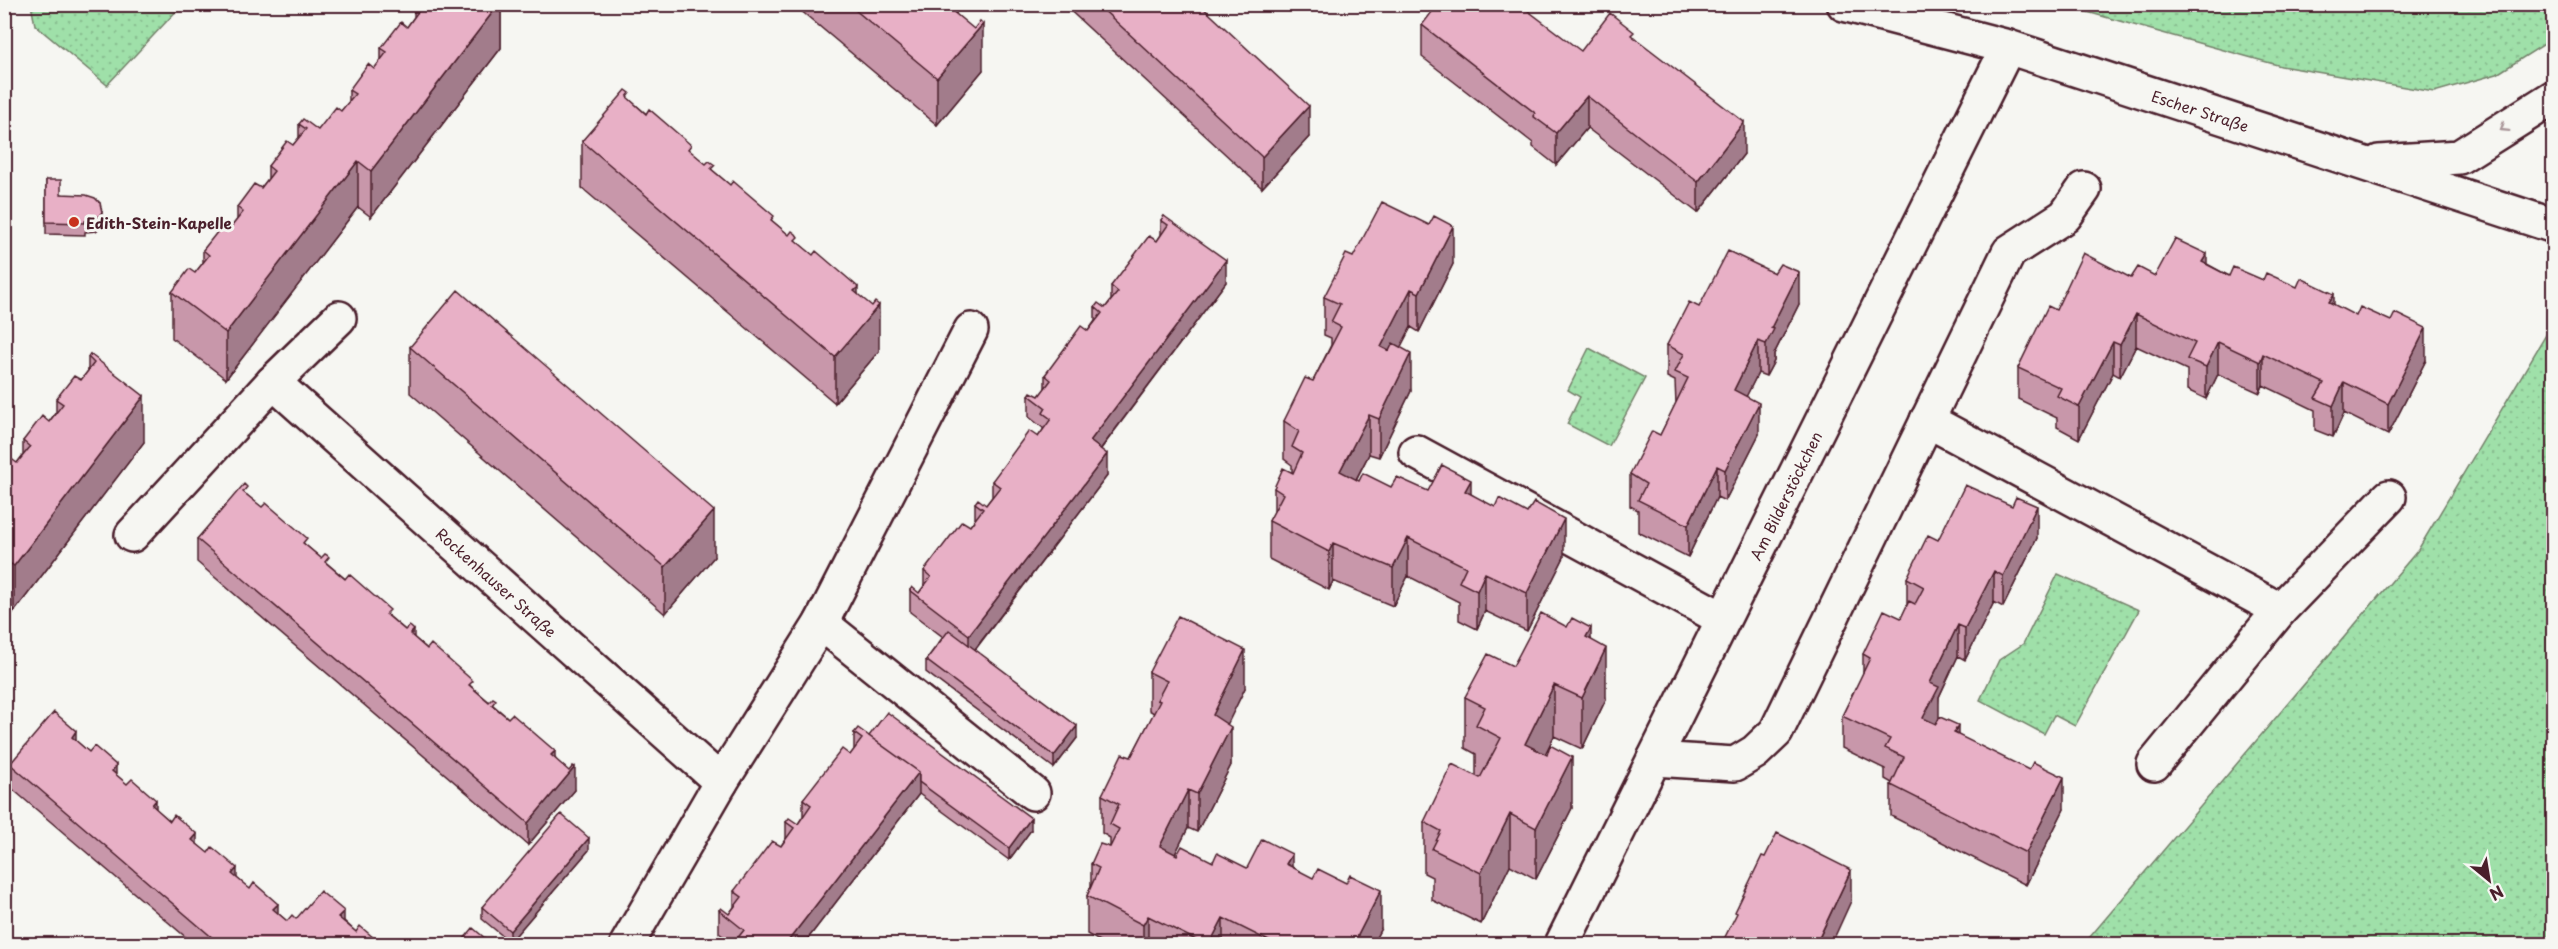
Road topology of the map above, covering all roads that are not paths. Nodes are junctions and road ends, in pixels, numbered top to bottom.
1 (1844, 4) edge
2 (2008, 47) junction
3 (2553, 97) edge
4 (2366, 164) junction
5 (2084, 189) dead end
6 (2553, 226) edge
7 (339, 318) dead end
8 (971, 330) dead end
9 (273, 382) junction
10 (1928, 420) junction
11 (1416, 452) dead end
12 (2389, 497) dead end
13 (132, 535) dead end
14 (2280, 610) junction
15 (1723, 619) junction
16 (821, 623) junction
17 (1654, 759) junction
18 (2154, 764) dead end
19 (720, 782) junction
20 (1032, 793) dead end
21 (627, 945) edge
22 (1562, 945) edge

1 - 2 street, Escher Straße
2 - 4 street, Escher Straße
2 - 15 street, Am Bilderstöckchen
3 -> 4 street
4 - 6 street, Escher Straße
5 - 10 street
7 - 9 street
8 - 16 street
9 - 13 street
9 - 19 street, Rockenhauser Straße
10 - 14 street
10 - 17 street
11 - 15 street
12 - 14 street
14 - 18 street
15 - 17 street, Am Bilderstöckchen
16 - 19 street
16 - 20 street
17 - 22 street, Am Bilderstöckchen
19 - 21 street

